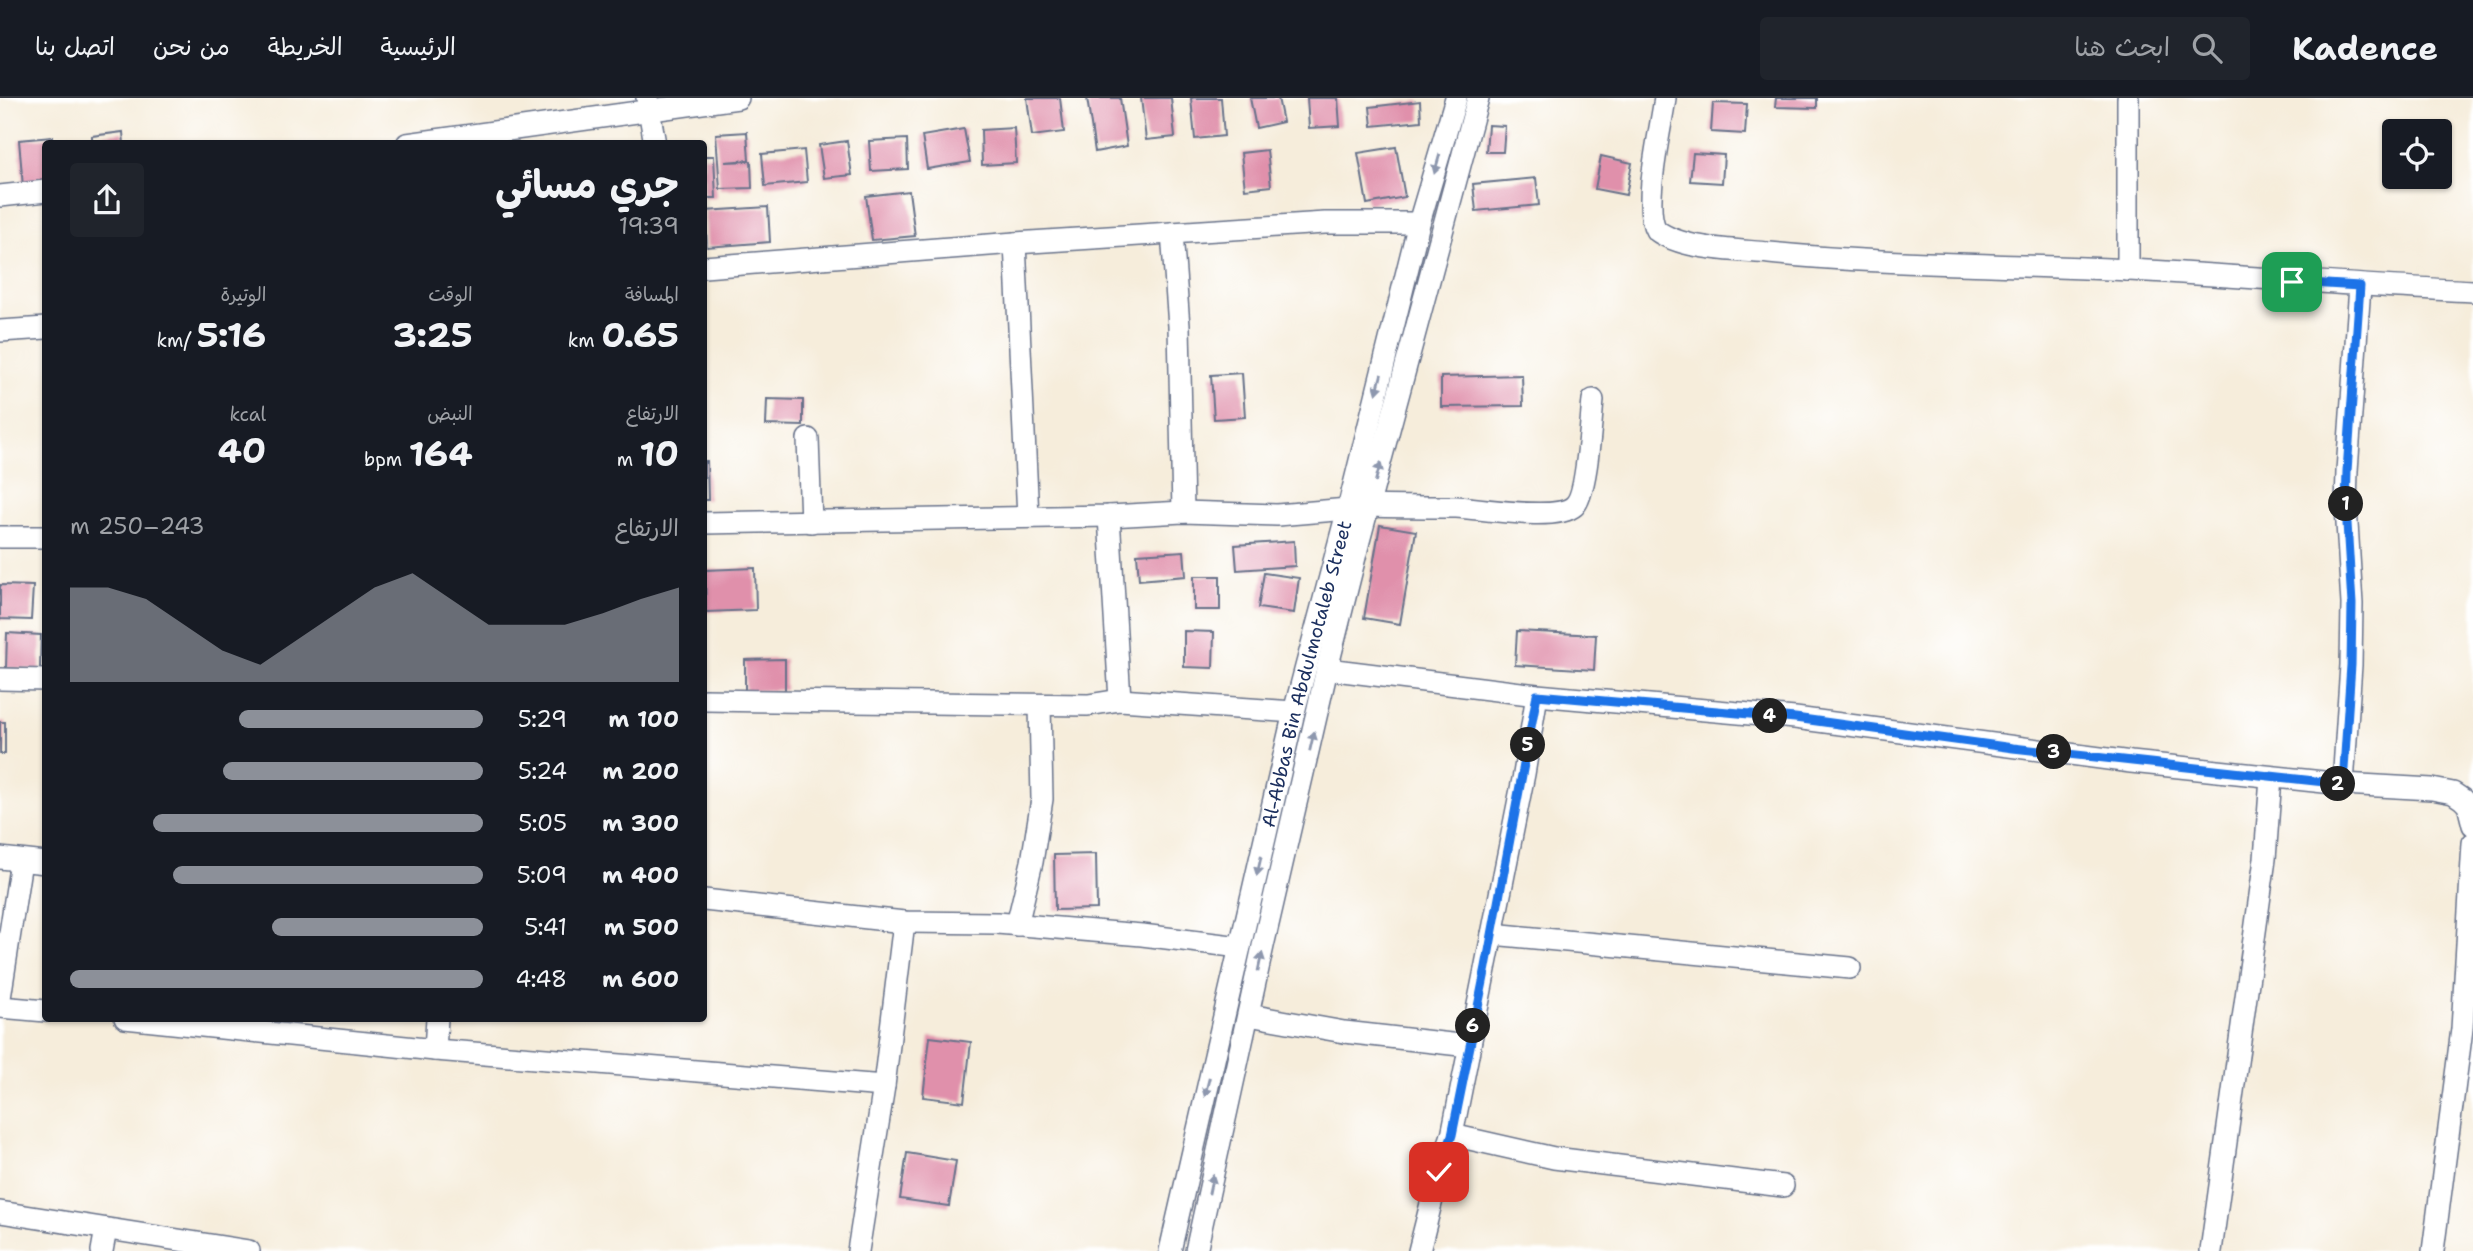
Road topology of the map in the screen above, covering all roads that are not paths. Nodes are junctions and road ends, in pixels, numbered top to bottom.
1 (738, 98) edge
2 (1456, 98) edge
3 (1478, 98) edge
4 (1665, 98) edge
5 (2128, 98) edge
6 (647, 103) edge
7 (430, 140) edge
8 (653, 140) edge
9 (42, 191) edge
10 (0, 196) edge
11 (1419, 223) junction
12 (1172, 233) junction
13 (1015, 243) junction
14 (707, 267) edge
15 (2128, 270) junction
16 (2360, 286) junction
17 (2473, 291) edge
18 (42, 328) edge
19 (0, 331) edge
20 (1593, 400) dead end
21 (808, 439) dead end
22 (1359, 508) junction
23 (1183, 512) junction
24 (1109, 516) junction
25 (1028, 517) junction
26 (811, 522) junction
27 (707, 523) edge
28 (0, 537) edge
29 (42, 537) edge
30 (1327, 670) junction
31 (0, 679) edge
32 (42, 680) edge
33 (1537, 695) junction
34 (707, 700) edge
35 (1120, 700) junction
36 (1040, 705) junction
37 (1294, 712) junction
38 (2271, 777) junction
39 (2343, 784) junction
40 (2473, 825) edge
41 (2473, 843) edge
42 (11, 859) edge
43 (42, 863) edge
44 (707, 900) edge
45 (904, 922) junction
46 (1017, 925) junction
47 (1492, 934) junction
48 (1240, 947) junction
49 (1850, 968) dead end
50 (0, 998) edge
51 (0, 1007) edge
52 (42, 1011) edge
53 (1248, 1014) junction
54 (164, 1022) edge
55 (437, 1022) edge
56 (1469, 1046) junction
57 (435, 1050) junction
58 (884, 1086) junction
59 (1452, 1135) junction
60 (1783, 1186) dead end
61 (0, 1212) edge
62 (106, 1229) junction
63 (102, 1251) edge
64 (248, 1251) edge
65 (858, 1251) edge
66 (1170, 1251) edge
67 (1196, 1251) edge
68 (1419, 1251) edge
69 (2211, 1251) edge
70 (2433, 1251) edge

1 - 6 street
2 -> 11 street, Al-Abbas Bin Abdulmotaleb Street
22 -> 3 street, Al-Abbas Bin Abdulmotaleb Street
4 - 15 street
5 - 15 street
6 - 7 street
6 - 8 street
9 - 10 street
11 - 12 street
11 -> 22 street, Al-Abbas Bin Abdulmotaleb Street
12 - 13 street
12 - 23 street
13 - 14 street
13 - 25 street
15 - 16 street
16 - 17 street
16 - 39 street
18 - 19 street
20 - 22 street
21 - 26 street
22 - 23 street
22 - 30 street, Al-Abbas Bin Abdulmotaleb Street
22 - 37 street, Al-Abbas Bin Abdulmotaleb Street
23 - 24 street
24 - 25 street
24 - 35 street
25 - 26 street
26 - 27 street
28 - 29 street
30 - 33 street
53 -> 30 street, Al-Abbas Bin Abdulmotaleb Street
31 - 32 street
33 - 38 street
33 - 47 street
34 - 36 street
35 - 36 street
35 - 37 street
36 - 46 street
37 -> 48 street, Al-Abbas Bin Abdulmotaleb Street
38 - 39 street
38 - 69 street
39 - 40 street
41 - 70 street
42 - 43 street
42 - 50 street
44 - 45 street
45 - 46 street
45 - 58 street
46 - 48 street
47 - 49 street
47 - 56 street
48 -> 66 street, Al-Abbas Bin Abdulmotaleb Street
51 - 52 street
53 - 56 street
67 -> 53 street, Al-Abbas Bin Abdulmotaleb Street
54 - 57 street
55 - 57 street
56 - 59 street
57 - 58 street
58 - 65 street
59 - 60 street
59 - 68 street
61 - 62 street
62 - 63 street
62 - 64 street

